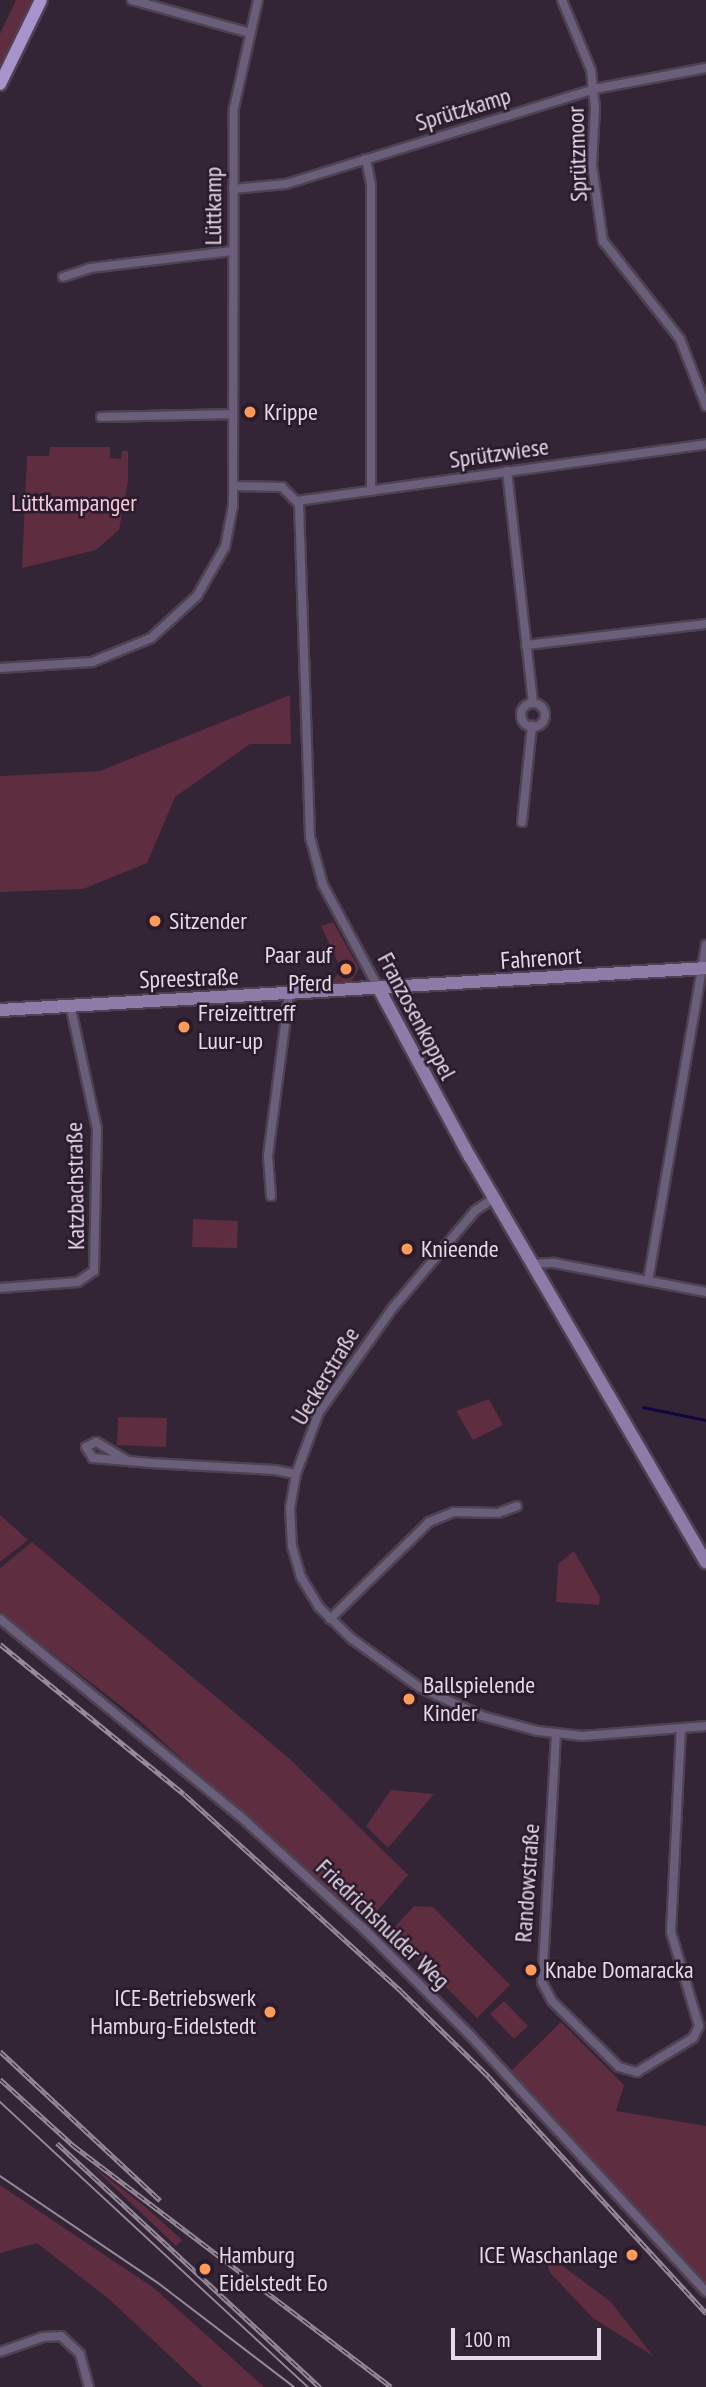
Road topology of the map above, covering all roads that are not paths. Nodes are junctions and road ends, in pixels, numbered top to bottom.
1 (41, 0) edge
2 (132, 0) edge
3 (258, 0) edge
4 (562, 0) edge
5 (250, 33) junction
6 (706, 68) edge
7 (0, 84) edge
8 (594, 89) junction
9 (366, 159) junction
10 (233, 189) junction
11 (232, 251) junction
12 (63, 277) dead end
13 (706, 406) edge
14 (233, 414) junction
15 (101, 417) dead end
16 (706, 444) edge
17 (507, 471) junction
18 (233, 486) junction
19 (371, 491) junction
20 (298, 500) junction
21 (706, 624) edge
22 (526, 645) junction
23 (0, 668) edge
24 (533, 703) junction
25 (532, 726) junction
26 (522, 822) dead end
27 (706, 945) edge
28 (704, 968) edge
29 (379, 989) junction
30 (289, 995) junction
31 (70, 1004) junction
32 (0, 1010) edge
33 (271, 1196) dead end
34 (494, 1198) junction
35 (532, 1264) junction
36 (648, 1281) junction
37 (0, 1288) edge
38 (706, 1292) edge
39 (128, 1461) junction
40 (296, 1474) junction
41 (517, 1506) dead end
42 (706, 1561) edge
43 (0, 1619) edge
44 (330, 1619) junction
45 (706, 1726) edge
46 (681, 1730) junction
47 (556, 1734) junction
48 (706, 2292) edge
49 (0, 2352) edge
50 (89, 2387) edge

1 - 7 main road
2 - 5 street
3 - 5 street, Lüttkamp
4 - 8 street, Sprützmoor
5 - 10 street, Lüttkamp
6 - 8 street, Sprützkamp
8 - 9 street, Sprützkamp
8 - 13 street, Sprützmoor
9 - 10 street, Sprützkamp
9 - 19 street
10 - 11 street, Lüttkamp
11 - 12 street
11 - 14 street, Lüttkamp
14 - 15 street
14 - 18 street, Lüttkamp
16 - 17 street, Sprützwiese
17 - 19 street, Sprützwiese
17 - 22 street
18 - 20 street
18 - 23 street, Lüttkamp
19 - 20 street, Sprützwiese
20 - 29 street, Franzosenkoppel
21 - 22 street
22 - 24 street
24 - 25 street
24 - 25 street
25 - 26 street
27 - 28 street
28 - 29 street, Fahrenort
28 - 36 street
29 - 30 street, Spreestraße
29 - 34 street, Franzosenkoppel
30 - 31 street, Spreestraße
30 - 33 street
31 - 32 street, Spreestraße
31 - 37 street, Katzbachstraße
34 - 35 street, Franzosenkoppel
34 - 40 street, Ueckerstraße
35 - 36 street
35 - 42 street, Franzosenkoppel
36 - 38 street
39 - 39 street
39 - 40 street
40 - 44 street, Ueckerstraße
41 - 44 street
43 - 48 street, Friedrichshulder Weg
44 - 47 street, Ueckerstraße
45 - 46 street, Ueckerstraße
46 - 47 street, Ueckerstraße
46 - 47 street, Randowstraße
49 - 50 street

